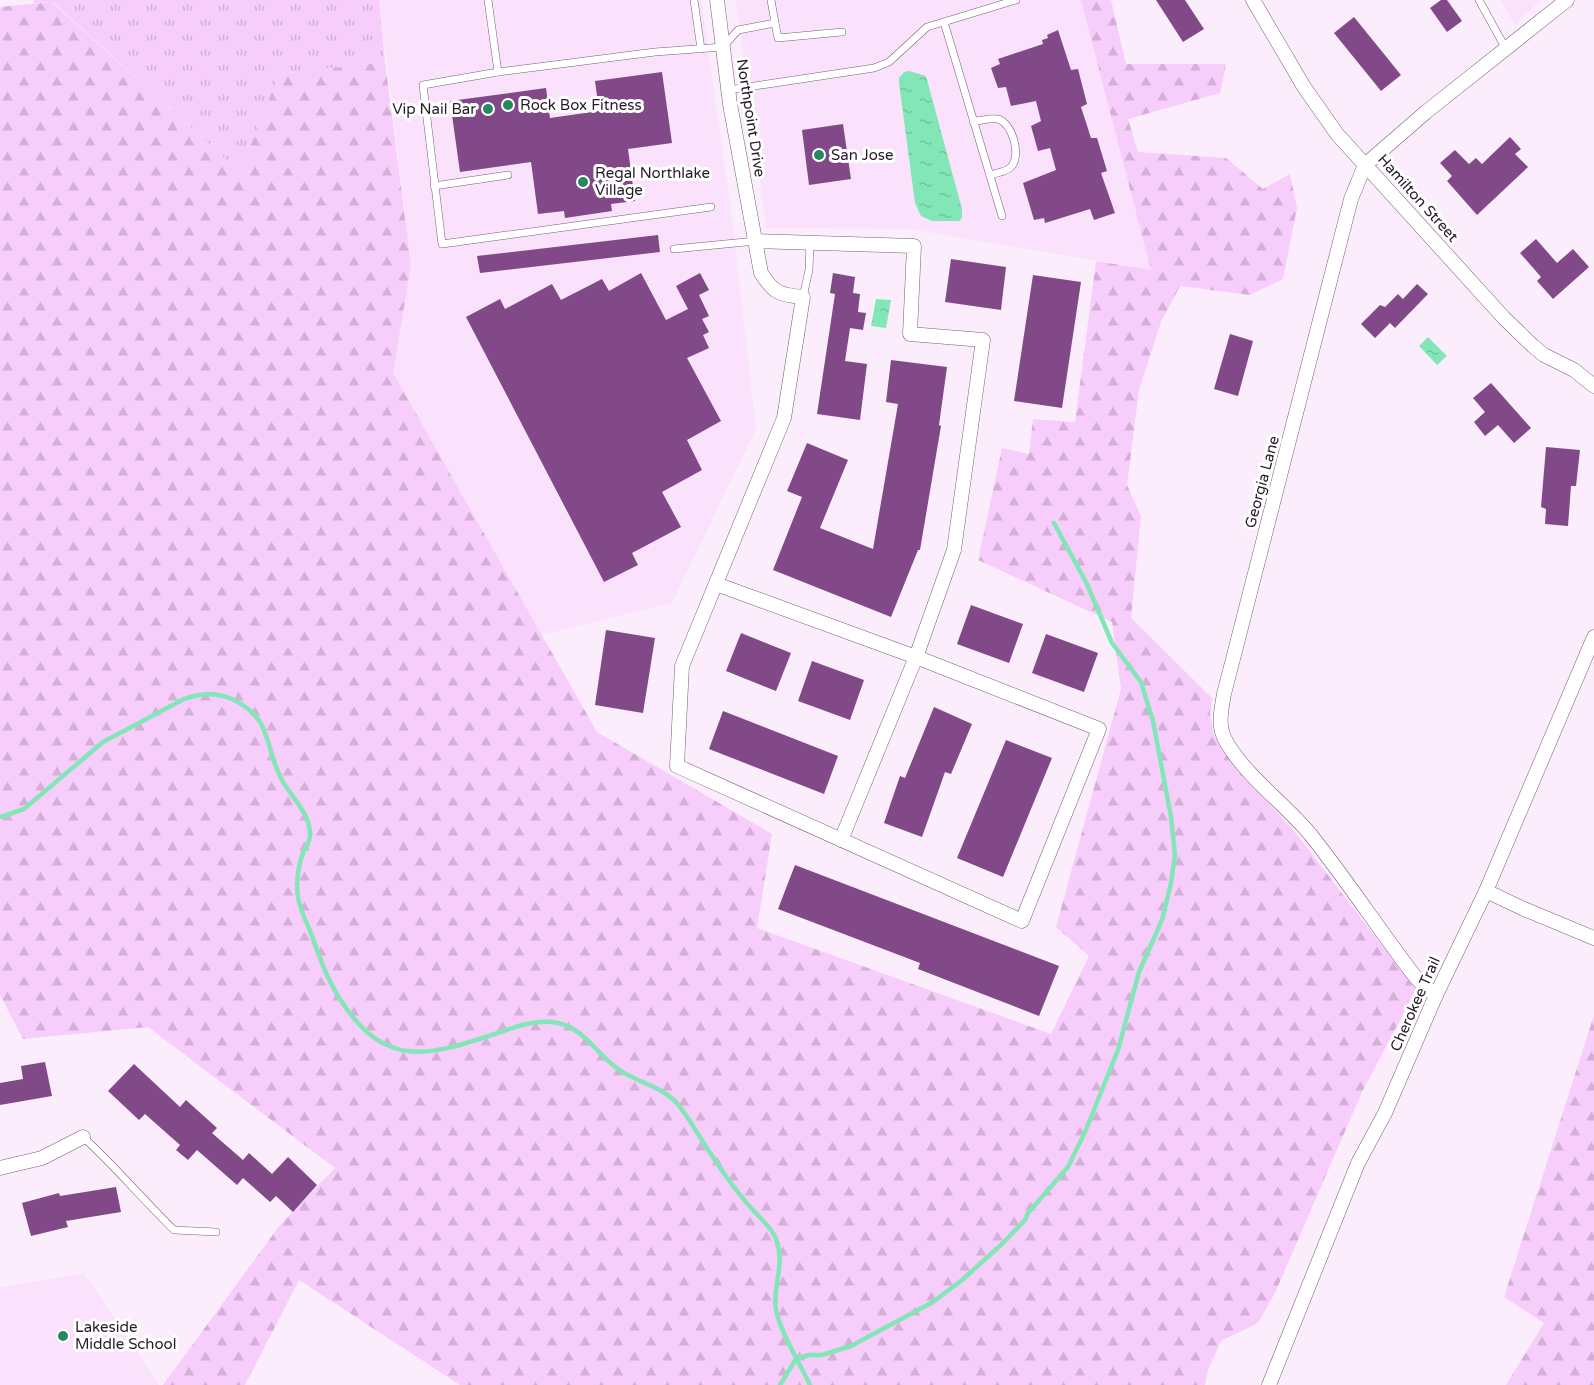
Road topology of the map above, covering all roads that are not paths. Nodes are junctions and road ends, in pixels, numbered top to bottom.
1 (488, 0) edge
2 (694, 0) edge
3 (717, 0) edge
4 (771, 0) edge
5 (1016, 0) edge
6 (1253, 0) edge
7 (1479, 0) edge
8 (1567, 0) edge
9 (775, 22) junction
10 (944, 22) junction
11 (842, 32) dead end
12 (723, 46) junction
13 (701, 49) junction
14 (1506, 49) junction
15 (498, 72) junction
16 (728, 90) junction
17 (973, 121) junction
18 (1365, 165) junction
19 (508, 175) dead end
20 (990, 175) junction
21 (434, 186) junction
22 (711, 207) dead end
23 (1002, 216) dead end
24 (756, 241) junction
25 (810, 243) junction
26 (674, 249) dead end
27 (803, 297) junction
28 (1594, 386) edge
29 (716, 584) junction
30 (1594, 637) edge
31 (916, 657) junction
32 (841, 840) junction
33 (1486, 891) junction
34 (1594, 938) edge
35 (1436, 995) junction
36 (83, 1137) joint
37 (0, 1168) edge
38 (216, 1232) dead end
39 (1269, 1385) edge

1 - 15 lane
2 - 13 lane
3 - 12 street, Northpoint Drive
4 - 9 lane
5 - 10 lane
6 - 18 street, Hamilton Street
7 - 14 lane
8 - 14 street, Georgia Lane
9 - 11 lane
9 - 12 lane
10 - 16 lane
10 - 17 lane
12 - 13 lane
12 - 16 street, Northpoint Drive
13 - 15 lane
14 - 18 street, Georgia Lane
15 - 21 lane
16 - 24 street, Northpoint Drive
17 - 20 lane
17 - 20 lane
18 - 28 street, Hamilton Street
18 - 35 street, Georgia Lane
19 - 21 lane
20 - 23 lane
21 - 22 lane
24 - 25 street
24 - 26 lane
24 - 27 street, Northpoint Drive
25 - 27 lane
25 - 31 street
27 - 29 street
29 - 31 street
29 - 32 street
30 - 33 street, Cherokee Trail
31 - 32 street
31 - 32 street
33 - 34 street
33 - 35 street, Cherokee Trail
35 - 39 street, Cherokee Trail
36 - 37 street
36 - 38 lane

